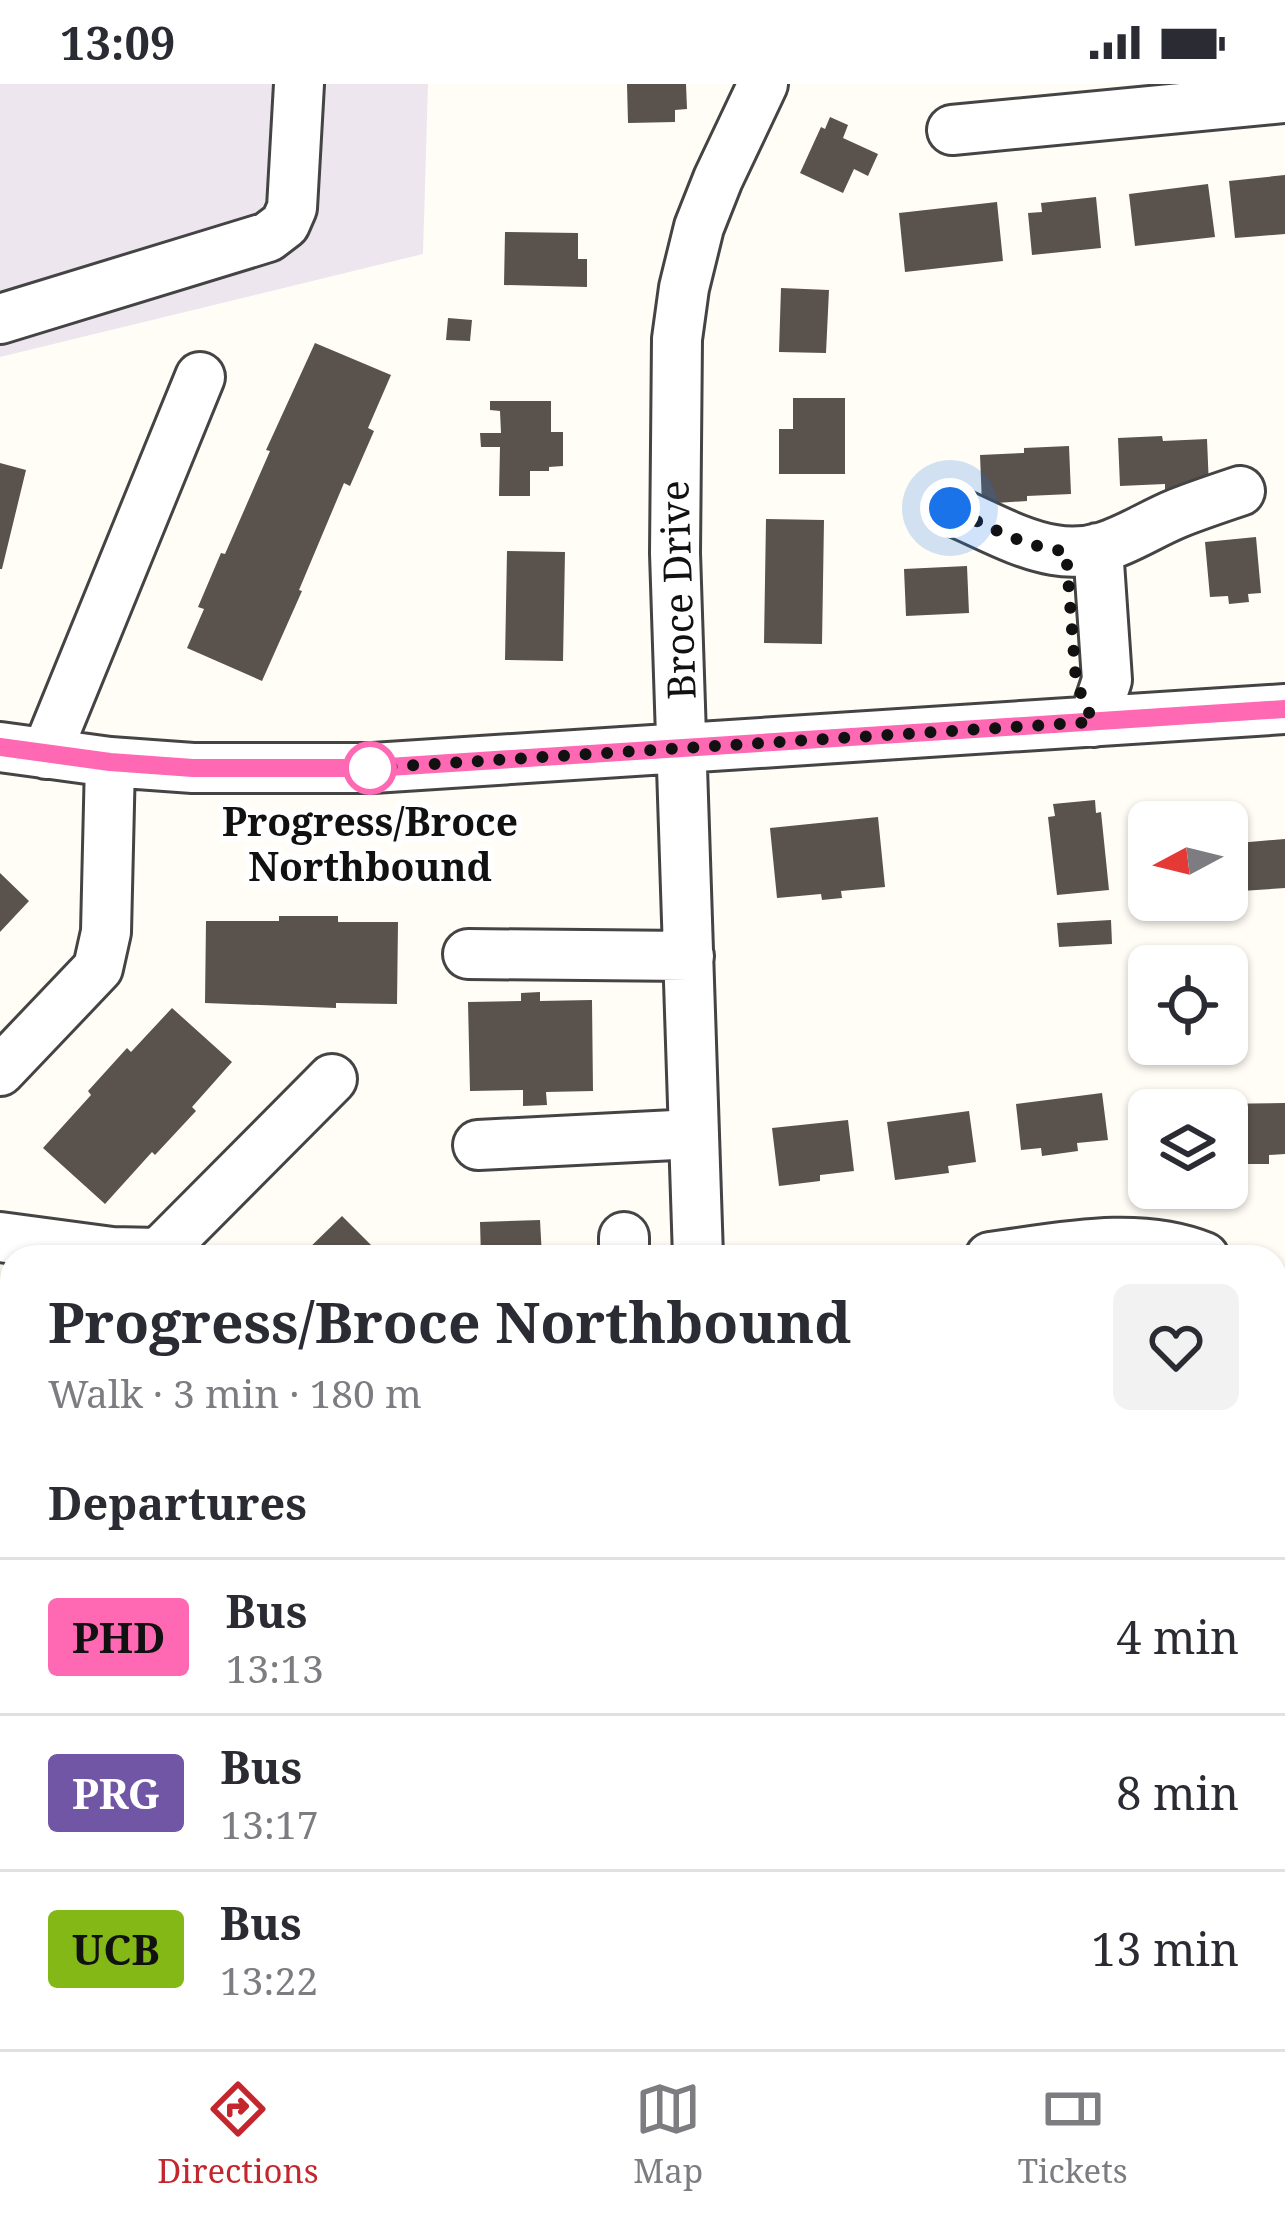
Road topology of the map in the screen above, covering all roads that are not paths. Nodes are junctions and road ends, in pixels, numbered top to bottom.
1 (299, 84) edge
2 (764, 84) edge
3 (1285, 98) edge
4 (952, 130) dead end
5 (0, 319) edge
6 (200, 376) dead end
7 (1240, 491) dead end
8 (950, 508) dead end
9 (1082, 549) junction
10 (1285, 709) edge
11 (1093, 722) junction
12 (682, 749) junction
13 (23, 750) edge
14 (110, 762) junction
15 (468, 954) dead end
16 (689, 956) junction
17 (0, 1071) edge
18 (332, 1079) dead end
19 (694, 1133) junction
20 (478, 1144) dead end
21 (0, 1237) edge
22 (60, 1245) edge
23 (166, 1245) edge
24 (698, 1245) edge
25 (1092, 1245) edge
26 (1157, 1245) edge

1 - 5 street
2 - 12 street, Broce Drive
3 - 4 street
6 - 13 street
7 - 9 street
8 - 9 street
9 - 11 street
10 - 11 street
11 - 12 street
12 - 14 street
12 - 16 street, Broce Drive
13 - 14 street
14 - 17 street
15 - 16 street
16 - 19 street, Broce Drive
18 - 23 street
19 - 20 street
19 - 24 street, Broce Drive
21 - 22 street
25 - 26 street

